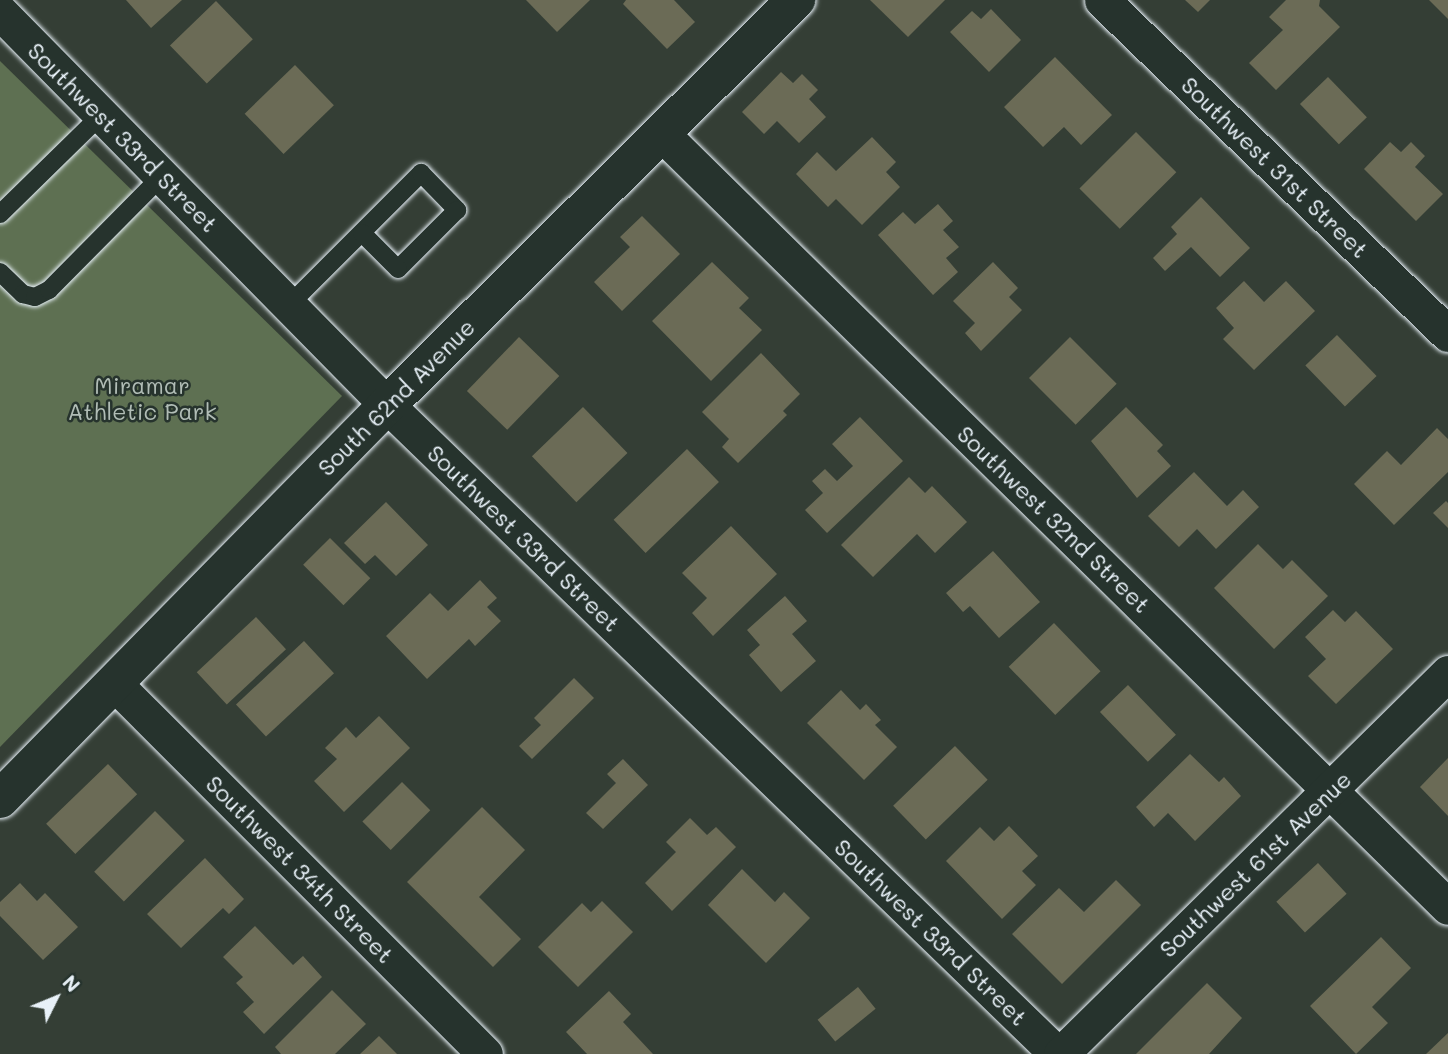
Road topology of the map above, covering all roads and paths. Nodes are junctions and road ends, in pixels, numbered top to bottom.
1 (1101, 0) edge
2 (780, 5) edge
3 (0, 12) edge
4 (101, 115) junction
5 (660, 132) junction
6 (162, 176) junction
7 (0, 214) edge
8 (362, 233) junction
9 (0, 272) edge
10 (289, 305) junction
11 (1448, 334) edge
12 (387, 405) junction
13 (1448, 673) edge
14 (115, 684) junction
15 (1331, 791) junction
16 (0, 799) edge
17 (1448, 907) edge
18 (485, 1054) edge
19 (1059, 1054) edge

1 - 11 street, Southwest 31st Street
2 - 5 street, South 62nd Avenue
3 - 4 street, Southwest 33rd Street
4 - 6 street, Southwest 33rd Street
4 - 7 lane
5 - 12 street, South 62nd Avenue
5 - 15 street, Southwest 32nd Street
6 - 9 lane
6 - 10 street, Southwest 33rd Street
8 - 8 lane
8 - 10 lane
10 - 12 street, Southwest 33rd Street
12 - 14 street, South 62nd Avenue
12 - 19 street, Southwest 33rd Street
13 - 15 street, Southwest 61st Avenue
14 - 16 street, South 62nd Avenue
14 - 18 street, Southwest 34th Street
15 - 17 street, Southwest 32nd Street
15 - 19 street, Southwest 61st Avenue

